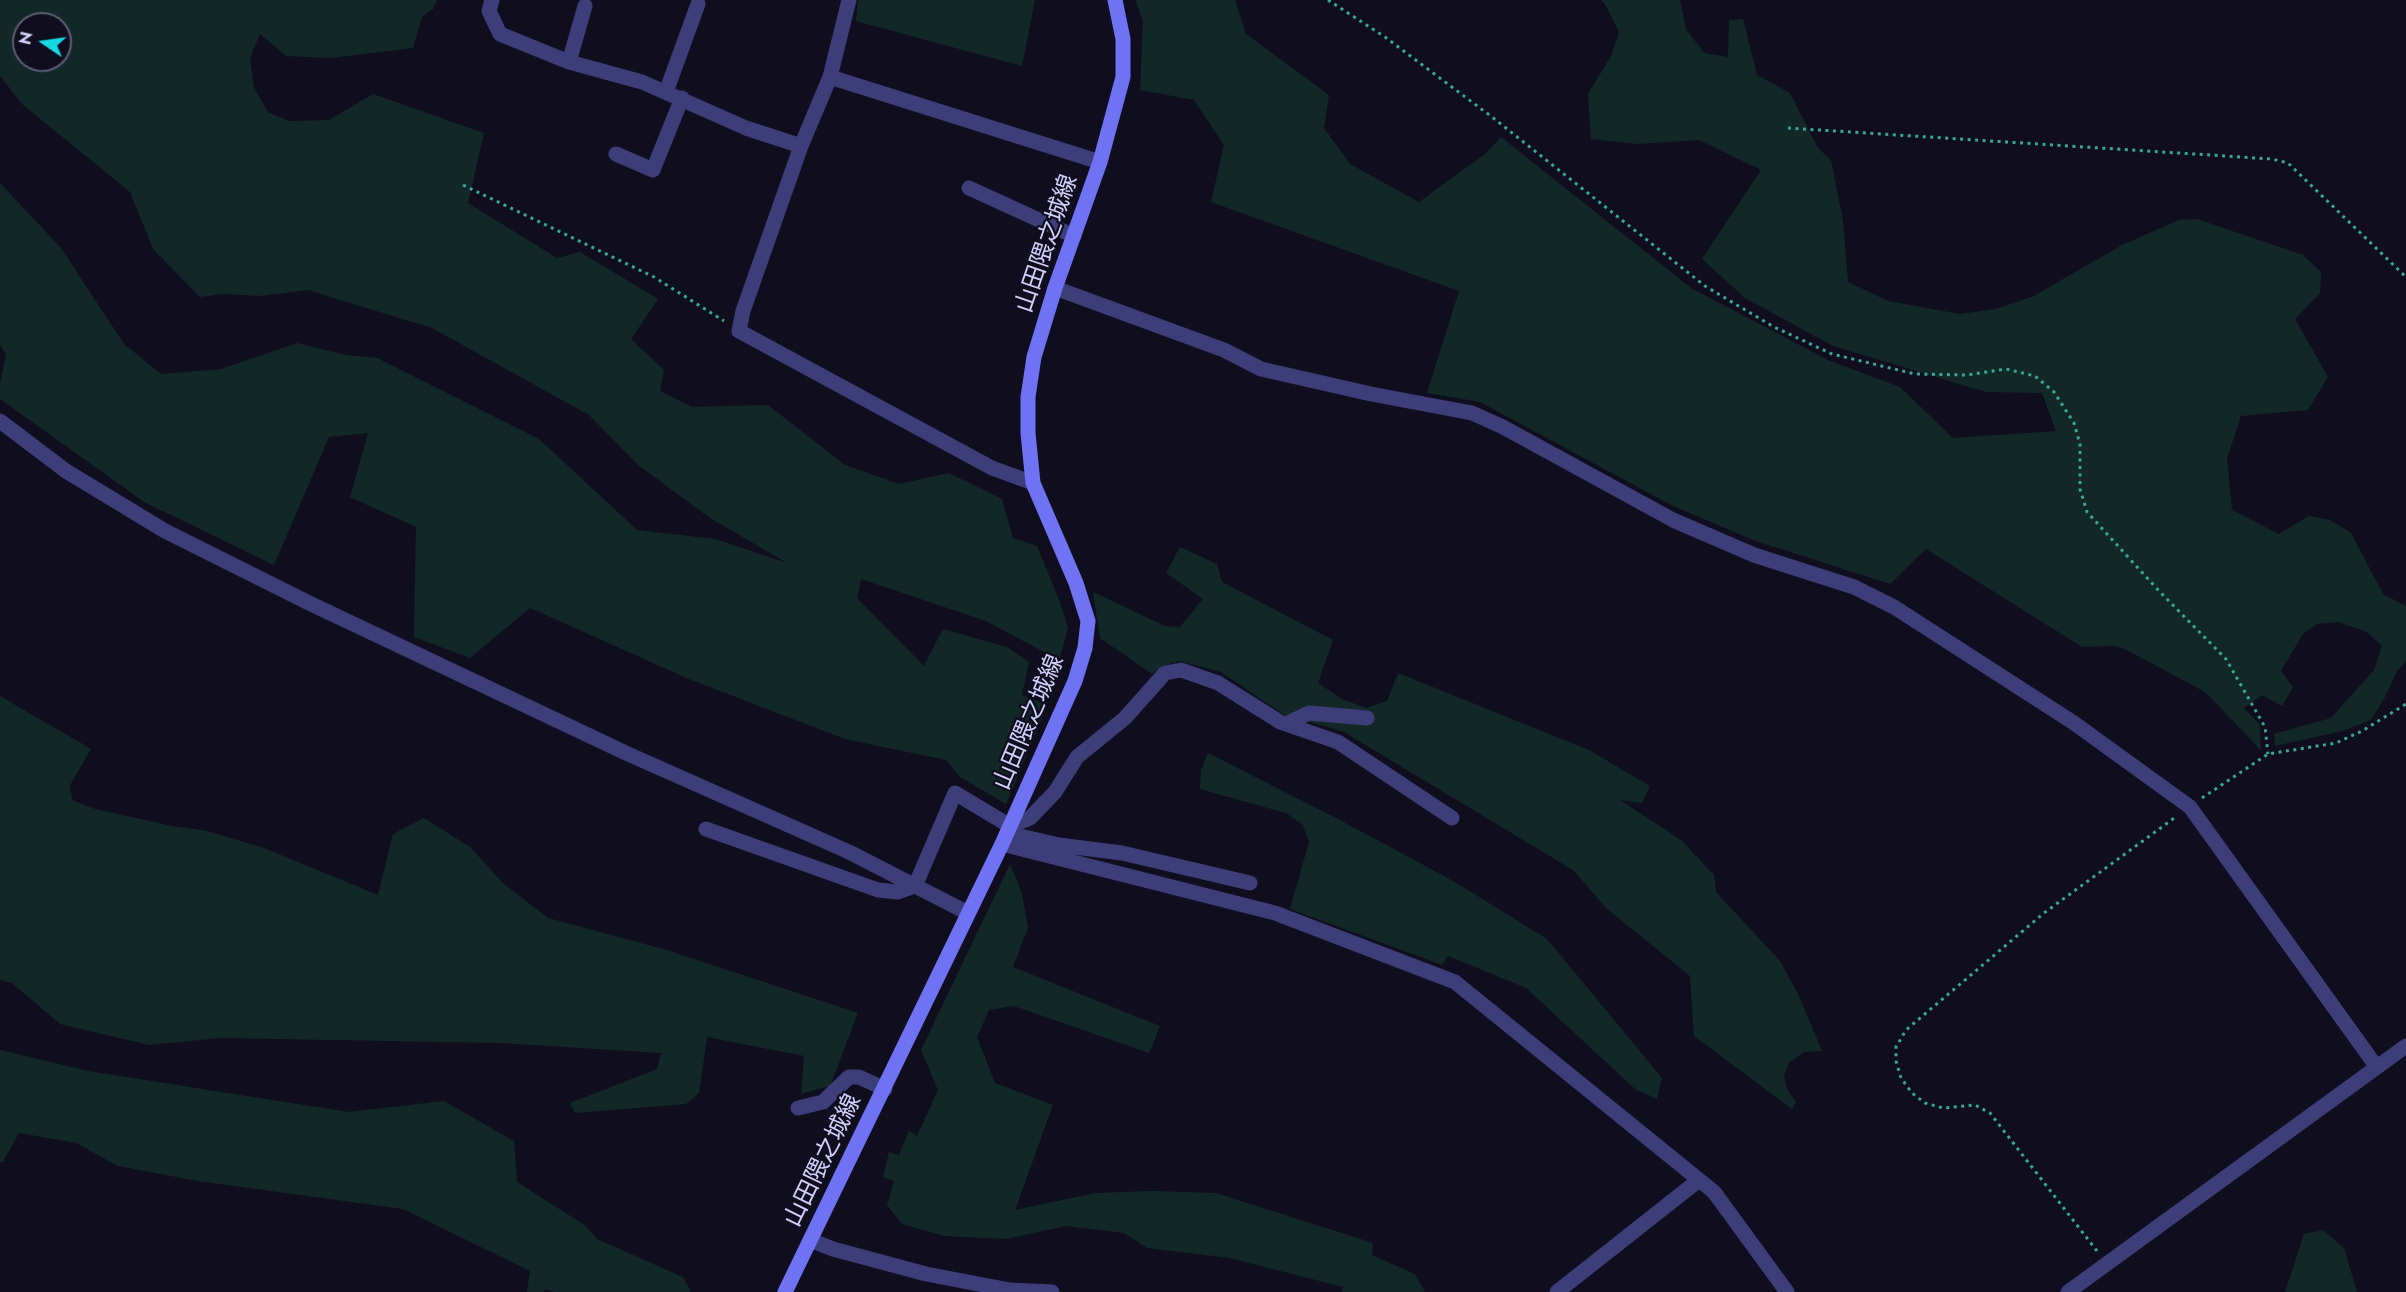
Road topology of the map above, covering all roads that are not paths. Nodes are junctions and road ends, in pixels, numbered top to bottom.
1 (492, 0) edge
2 (849, 0) edge
3 (1115, 0) edge
4 (698, 4) dead end
5 (585, 6) dead end
6 (568, 62) junction
7 (830, 77) junction
8 (666, 92) junction
9 (682, 98) junction
10 (801, 146) junction
11 (616, 154) dead end
12 (1100, 162) junction
13 (969, 188) dead end
14 (1074, 236) junction
15 (1055, 288) junction
16 (0, 421) edge
17 (1033, 483) junction
18 (1367, 718) dead end
19 (1286, 724) junction
20 (1452, 818) dead end
21 (706, 829) dead end
22 (1007, 835) junction
23 (1250, 883) dead end
24 (915, 886) junction
25 (968, 913) junction
26 (2406, 1046) edge
27 (2376, 1066) junction
28 (885, 1089) junction
29 (798, 1108) dead end
30 (1699, 1180) junction
31 (810, 1240) junction
32 (785, 1292) edge
33 (1052, 1292) edge
34 (1557, 1292) edge
35 (1787, 1292) edge
36 (2068, 1292) edge

1 - 6 street
2 - 7 street
3 - 12 main road, 山田隈之城線
4 - 8 street
5 - 6 street
6 - 8 street
7 - 10 street
7 - 12 street
8 - 9 street
9 - 10 street
9 - 11 street
10 - 17 street
12 - 14 main road, 山田隈之城線
13 - 14 street
14 - 15 main road, 山田隈之城線
15 - 17 main road, 山田隈之城線
15 - 27 street
16 - 24 street
17 - 22 main road, 山田隈之城線
18 - 19 street
19 - 20 street
19 - 22 street
21 - 24 street
22 - 23 street
22 - 24 street
22 - 25 main road, 山田隈之城線
22 - 30 street
24 - 25 street
25 - 28 main road, 山田隈之城線
26 - 27 street
27 - 36 street
28 - 29 street
28 - 31 main road, 山田隈之城線
30 - 34 street
30 - 35 street
31 - 32 main road, 山田隈之城線
31 - 33 street

